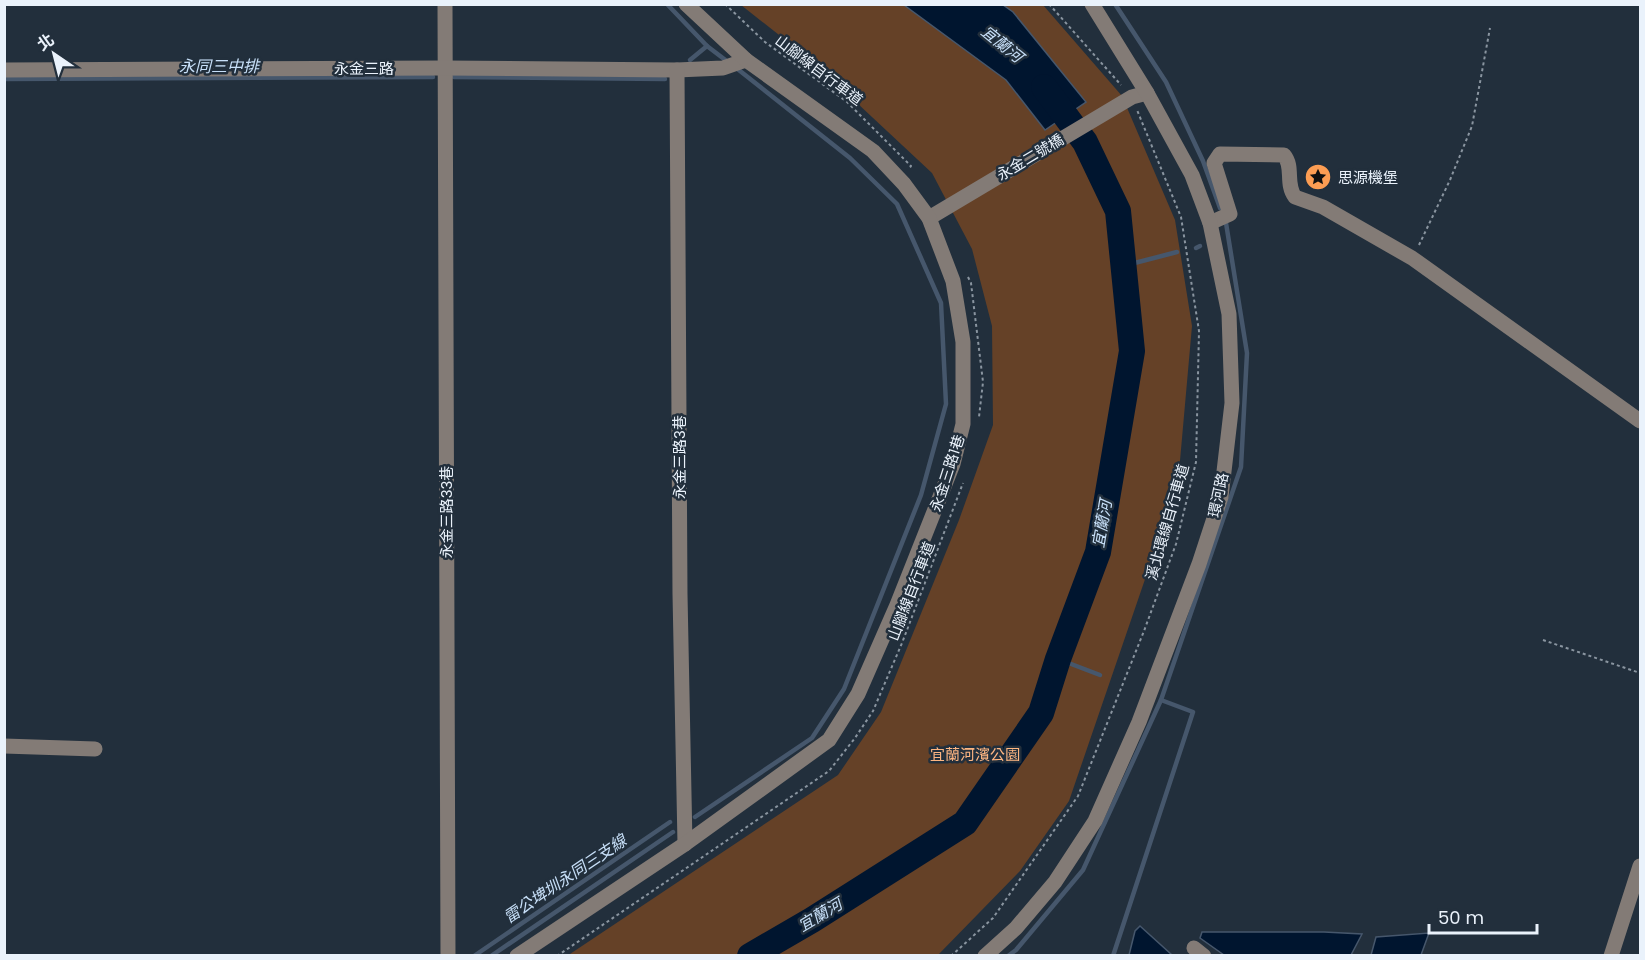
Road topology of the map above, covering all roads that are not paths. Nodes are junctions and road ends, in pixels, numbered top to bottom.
1 (444, 4) edge
2 (686, 4) edge
3 (1092, 4) edge
4 (746, 60) junction
5 (445, 68) junction
6 (4, 70) edge
7 (677, 70) junction
8 (1139, 95) junction
9 (929, 218) junction
10 (1210, 223) junction
11 (1641, 421) edge
12 (4, 746) edge
13 (95, 749) dead end
14 (685, 844) junction
15 (1641, 866) edge
16 (448, 956) edge
17 (517, 956) edge
18 (985, 956) edge
19 (1611, 956) edge

1 - 5 street, 永金三路33巷
2 - 4 street, 永金三路1巷
3 - 8 street, 環河路
4 - 7 street, 永金三路
4 - 9 street, 永金三路1巷
5 - 6 street, 永金三路
5 - 7 street, 永金三路
5 - 16 street, 永金三路33巷
7 - 14 street, 永金三路3巷
8 - 9 street, 永金二號橋
8 - 10 street, 環河路
9 - 14 street, 永金三路1巷
10 - 11 street
10 - 18 street, 環河路
12 - 13 street
14 - 17 street, 永金三路1巷
15 - 19 street

